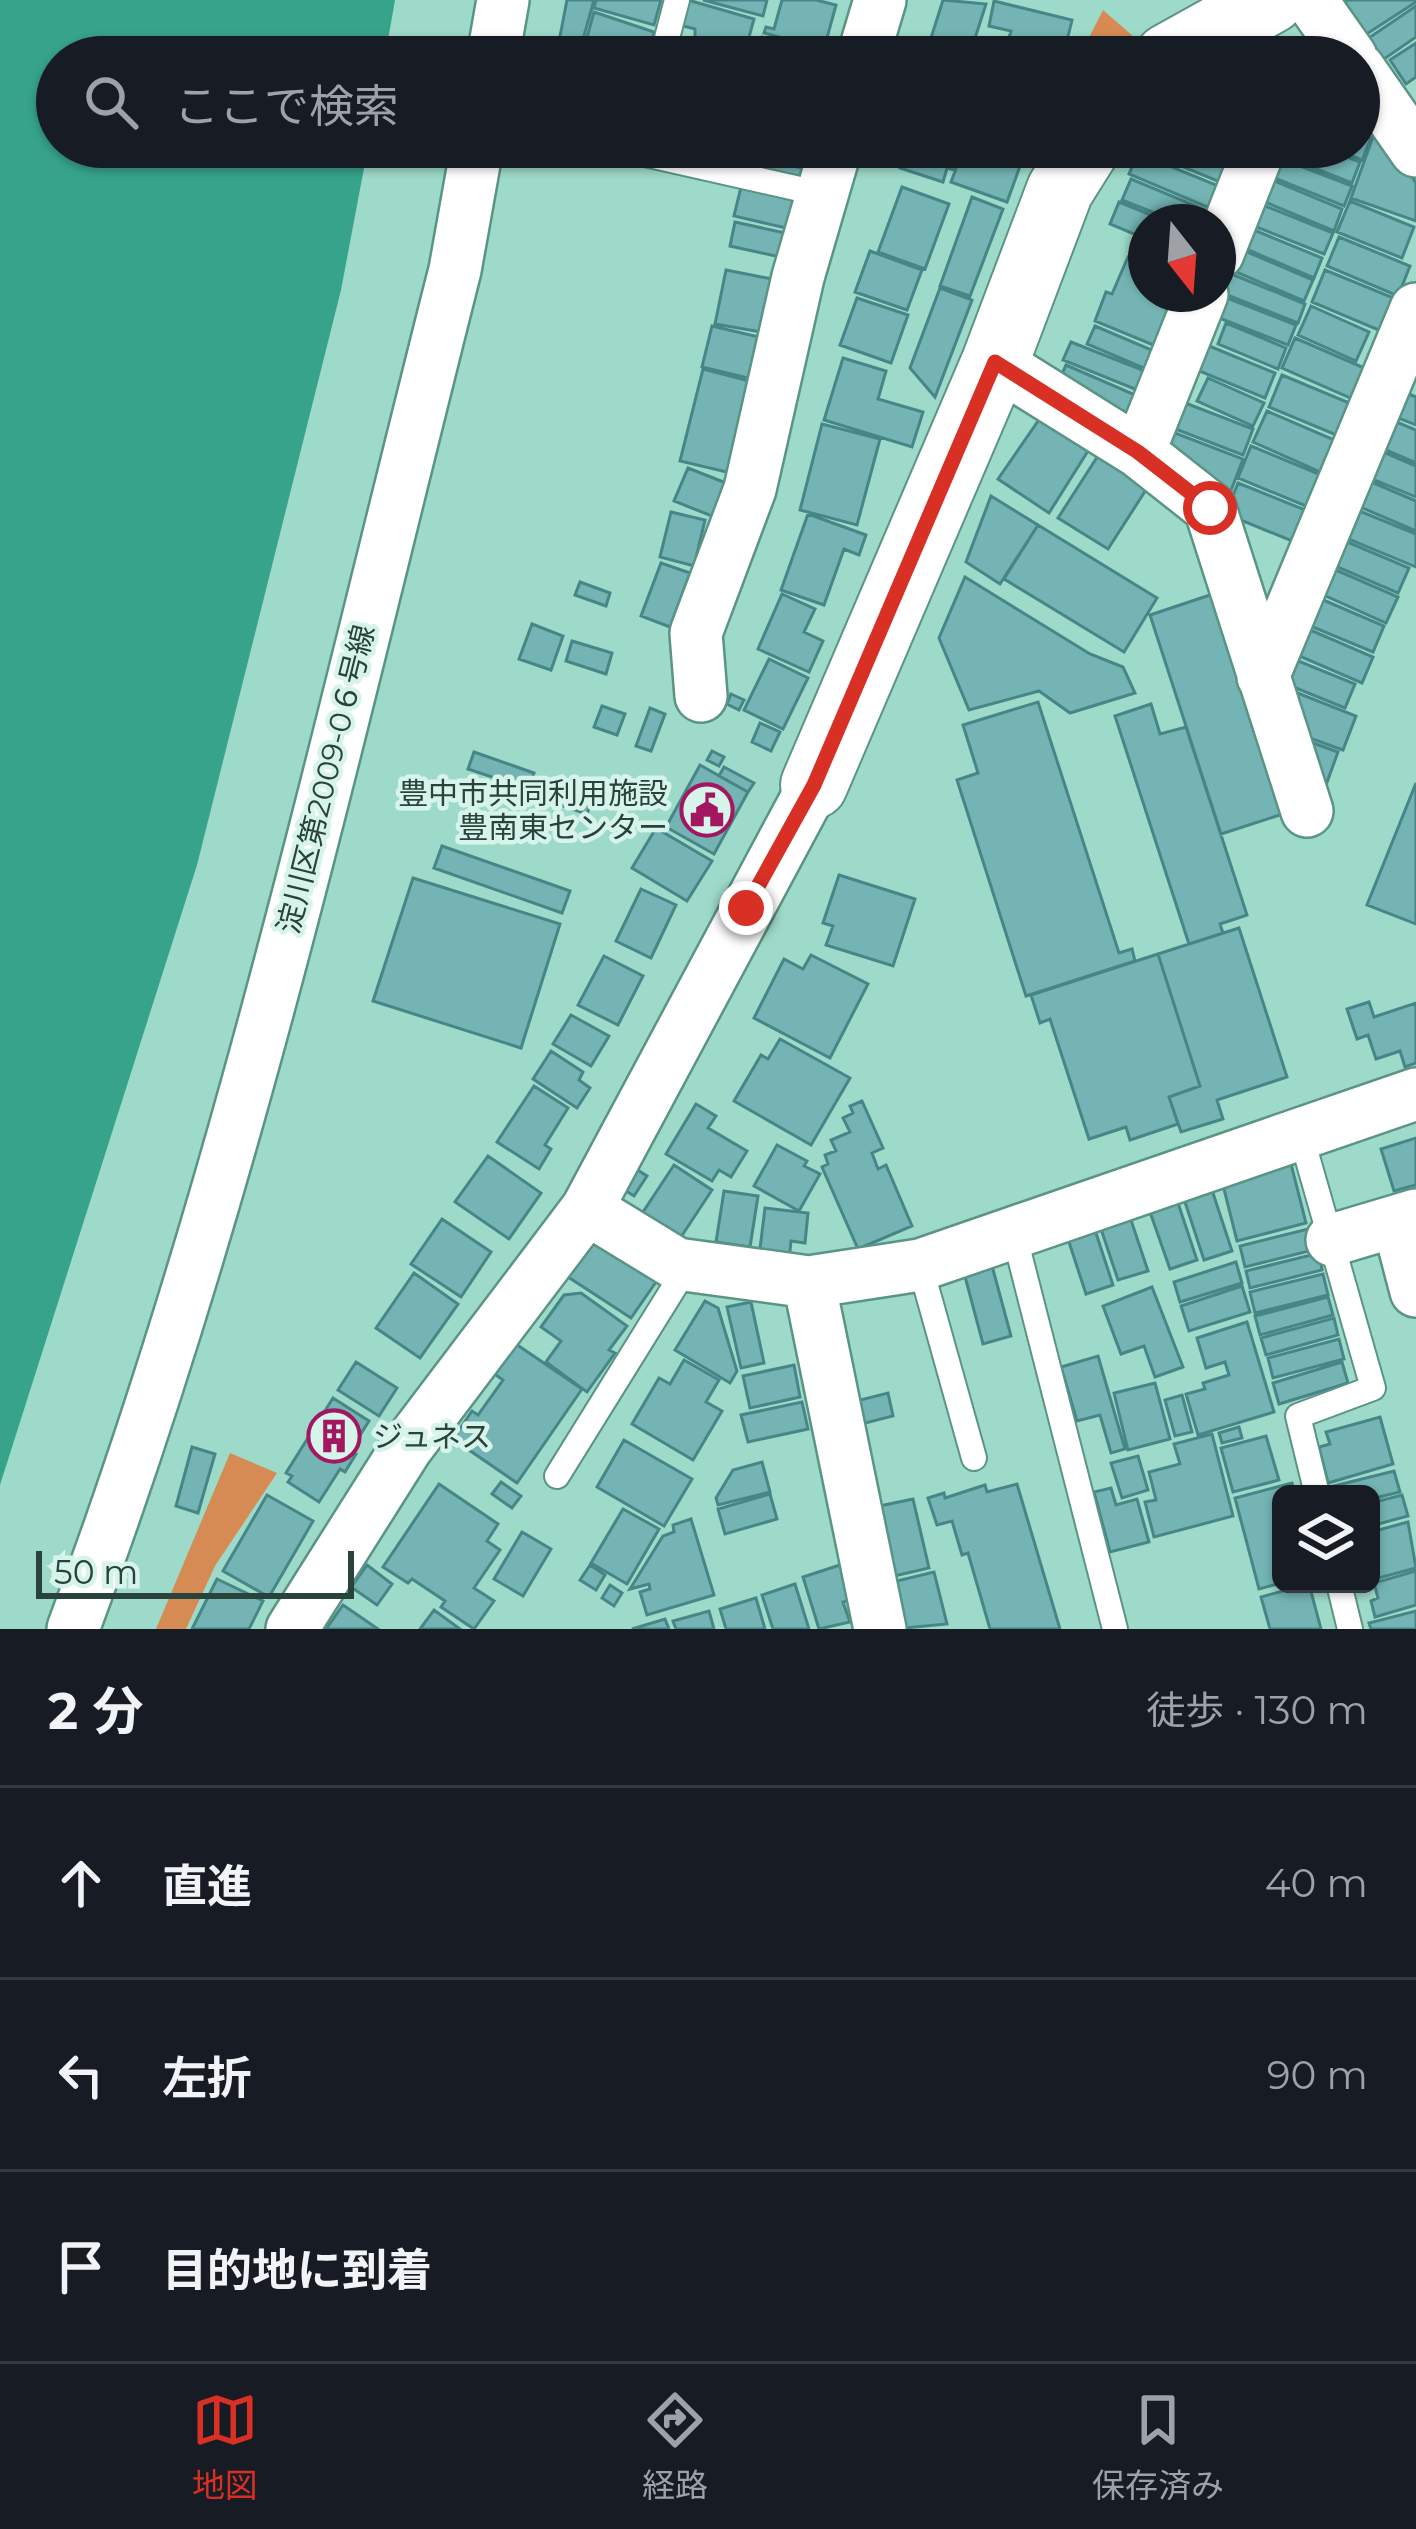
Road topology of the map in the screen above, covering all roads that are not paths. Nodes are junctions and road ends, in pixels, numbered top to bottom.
1 (503, 0) edge
2 (677, 0) edge
3 (880, 0) edge
4 (1271, 0) edge
5 (1301, 0) edge
6 (1311, 0) edge
7 (497, 36) edge
8 (668, 36) edge
9 (869, 36) edge
10 (1206, 36) edge
11 (1301, 36) edge
12 (1336, 36) edge
13 (1380, 99) edge
14 (1416, 151) edge
15 (473, 168) edge
16 (1074, 168) edge
17 (1253, 168) edge
18 (829, 170) edge
19 (1236, 209) edge
20 (1416, 309) edge
21 (1195, 312) edge
22 (995, 362) junction
23 (1138, 452) junction
24 (1264, 677) junction
25 (701, 695) dead end
26 (814, 785) joint
27 (1307, 811) dead end
28 (1416, 1094) edge
29 (1300, 1132) junction
30 (587, 1209) junction
31 (1407, 1219) edge
32 (1014, 1234) junction
33 (1332, 1240) junction
34 (688, 1265) junction
35 (920, 1265) junction
36 (808, 1282) junction
37 (1416, 1292) edge
38 (974, 1458) dead end
39 (557, 1476) dead end
40 (1315, 1485) edge
41 (1342, 1593) edge
42 (73, 1629) edge
43 (292, 1629) edge
44 (880, 1629) edge
45 (1115, 1629) edge
46 (1350, 1629) edge

1 - 7 street
2 - 8 lane
3 - 9 street
4 - 10 street
5 - 11 street
6 - 12 street
13 - 14 street
15 - 42 street, 淀川区第2009-0６号線
16 - 22 street
17 - 19 street
18 - 25 street
20 - 24 street
21 - 23 street
22 - 23 street
22 - 26 street
23 - 24 street
24 - 27 street
26 - 30 street
28 - 29 street
29 - 32 street
29 - 33 lane
30 - 34 street
30 - 43 street
31 - 33 street
31 - 37 street
32 - 35 street
32 - 45 lane
33 - 40 lane
34 - 36 street
34 - 39 lane
35 - 36 street
35 - 38 lane
36 - 44 street
41 - 46 lane

